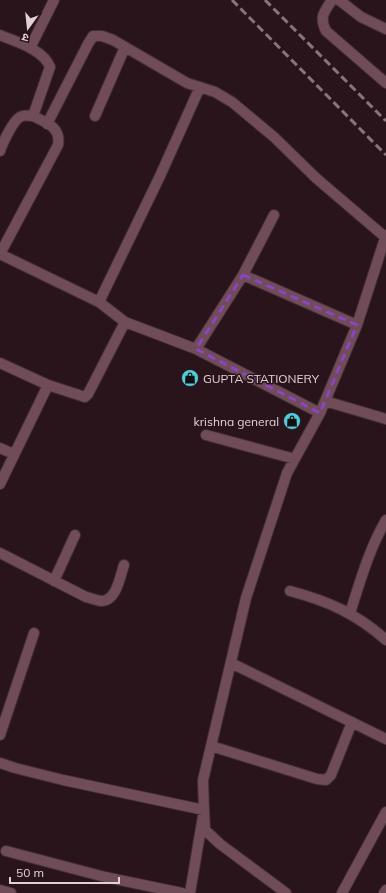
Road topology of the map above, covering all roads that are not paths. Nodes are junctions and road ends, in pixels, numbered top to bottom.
1 (54, 0) edge
2 (332, 0) edge
3 (339, 0) edge
4 (386, 29) edge
5 (0, 35) edge
6 (125, 47) junction
7 (30, 48) junction
8 (386, 83) edge
9 (200, 87) junction
10 (33, 116) junction
11 (95, 116) dead end
12 (48, 124) junction
13 (1, 146) edge
14 (274, 215) dead end
15 (386, 236) edge
16 (0, 254) edge
17 (242, 275) junction
18 (99, 302) junction
19 (125, 322) junction
20 (357, 325) junction
21 (196, 349) junction
22 (0, 363) edge
23 (48, 385) junction
24 (325, 401) junction
25 (320, 413) junction
26 (386, 419) edge
27 (206, 436) dead end
28 (0, 448) edge
29 (14, 454) junction
30 (295, 459) junction
31 (0, 484) edge
32 (386, 520) edge
33 (75, 535) dead end
34 (0, 553) edge
35 (124, 565) dead end
36 (54, 581) junction
37 (290, 591) dead end
38 (350, 614) junction
39 (34, 633) dead end
40 (386, 640) edge
41 (231, 663) junction
42 (352, 722) junction
43 (0, 735) edge
44 (386, 739) edge
45 (211, 746) junction
46 (0, 763) edge
47 (204, 810) junction
48 (386, 812) edge
49 (6, 851) dead end
50 (0, 890) edge
51 (386, 890) edge
52 (12, 893) edge
53 (182, 893) edge
54 (190, 893) edge
55 (286, 893) edge
56 (342, 893) edge
57 (384, 893) edge

1 - 7 street
2 - 8 street
3 - 4 street
5 - 7 street
6 - 9 street
6 - 11 street
6 - 12 street
7 - 10 street
9 - 15 street
9 - 18 street
10 - 12 street
10 - 13 street
12 - 16 street
14 - 17 street
15 - 20 street
16 - 18 street
17 - 20 street
17 - 21 street
18 - 19 street
19 - 21 street
19 - 23 street
20 - 24 street
21 - 25 street
22 - 23 street
23 - 29 street
24 - 25 street
24 - 26 street
25 - 30 street
27 - 30 street
28 - 29 street
29 - 31 street
30 - 41 street
32 - 38 street
33 - 36 street
34 - 36 street
35 - 36 street
37 - 38 street
38 - 40 street
39 - 43 street
41 - 42 street
41 - 45 street
42 - 44 street
42 - 45 street
45 - 47 street
46 - 47 street
47 - 54 street
47 - 55 street
48 - 56 street
49 - 53 street
50 - 52 street
51 - 57 street

